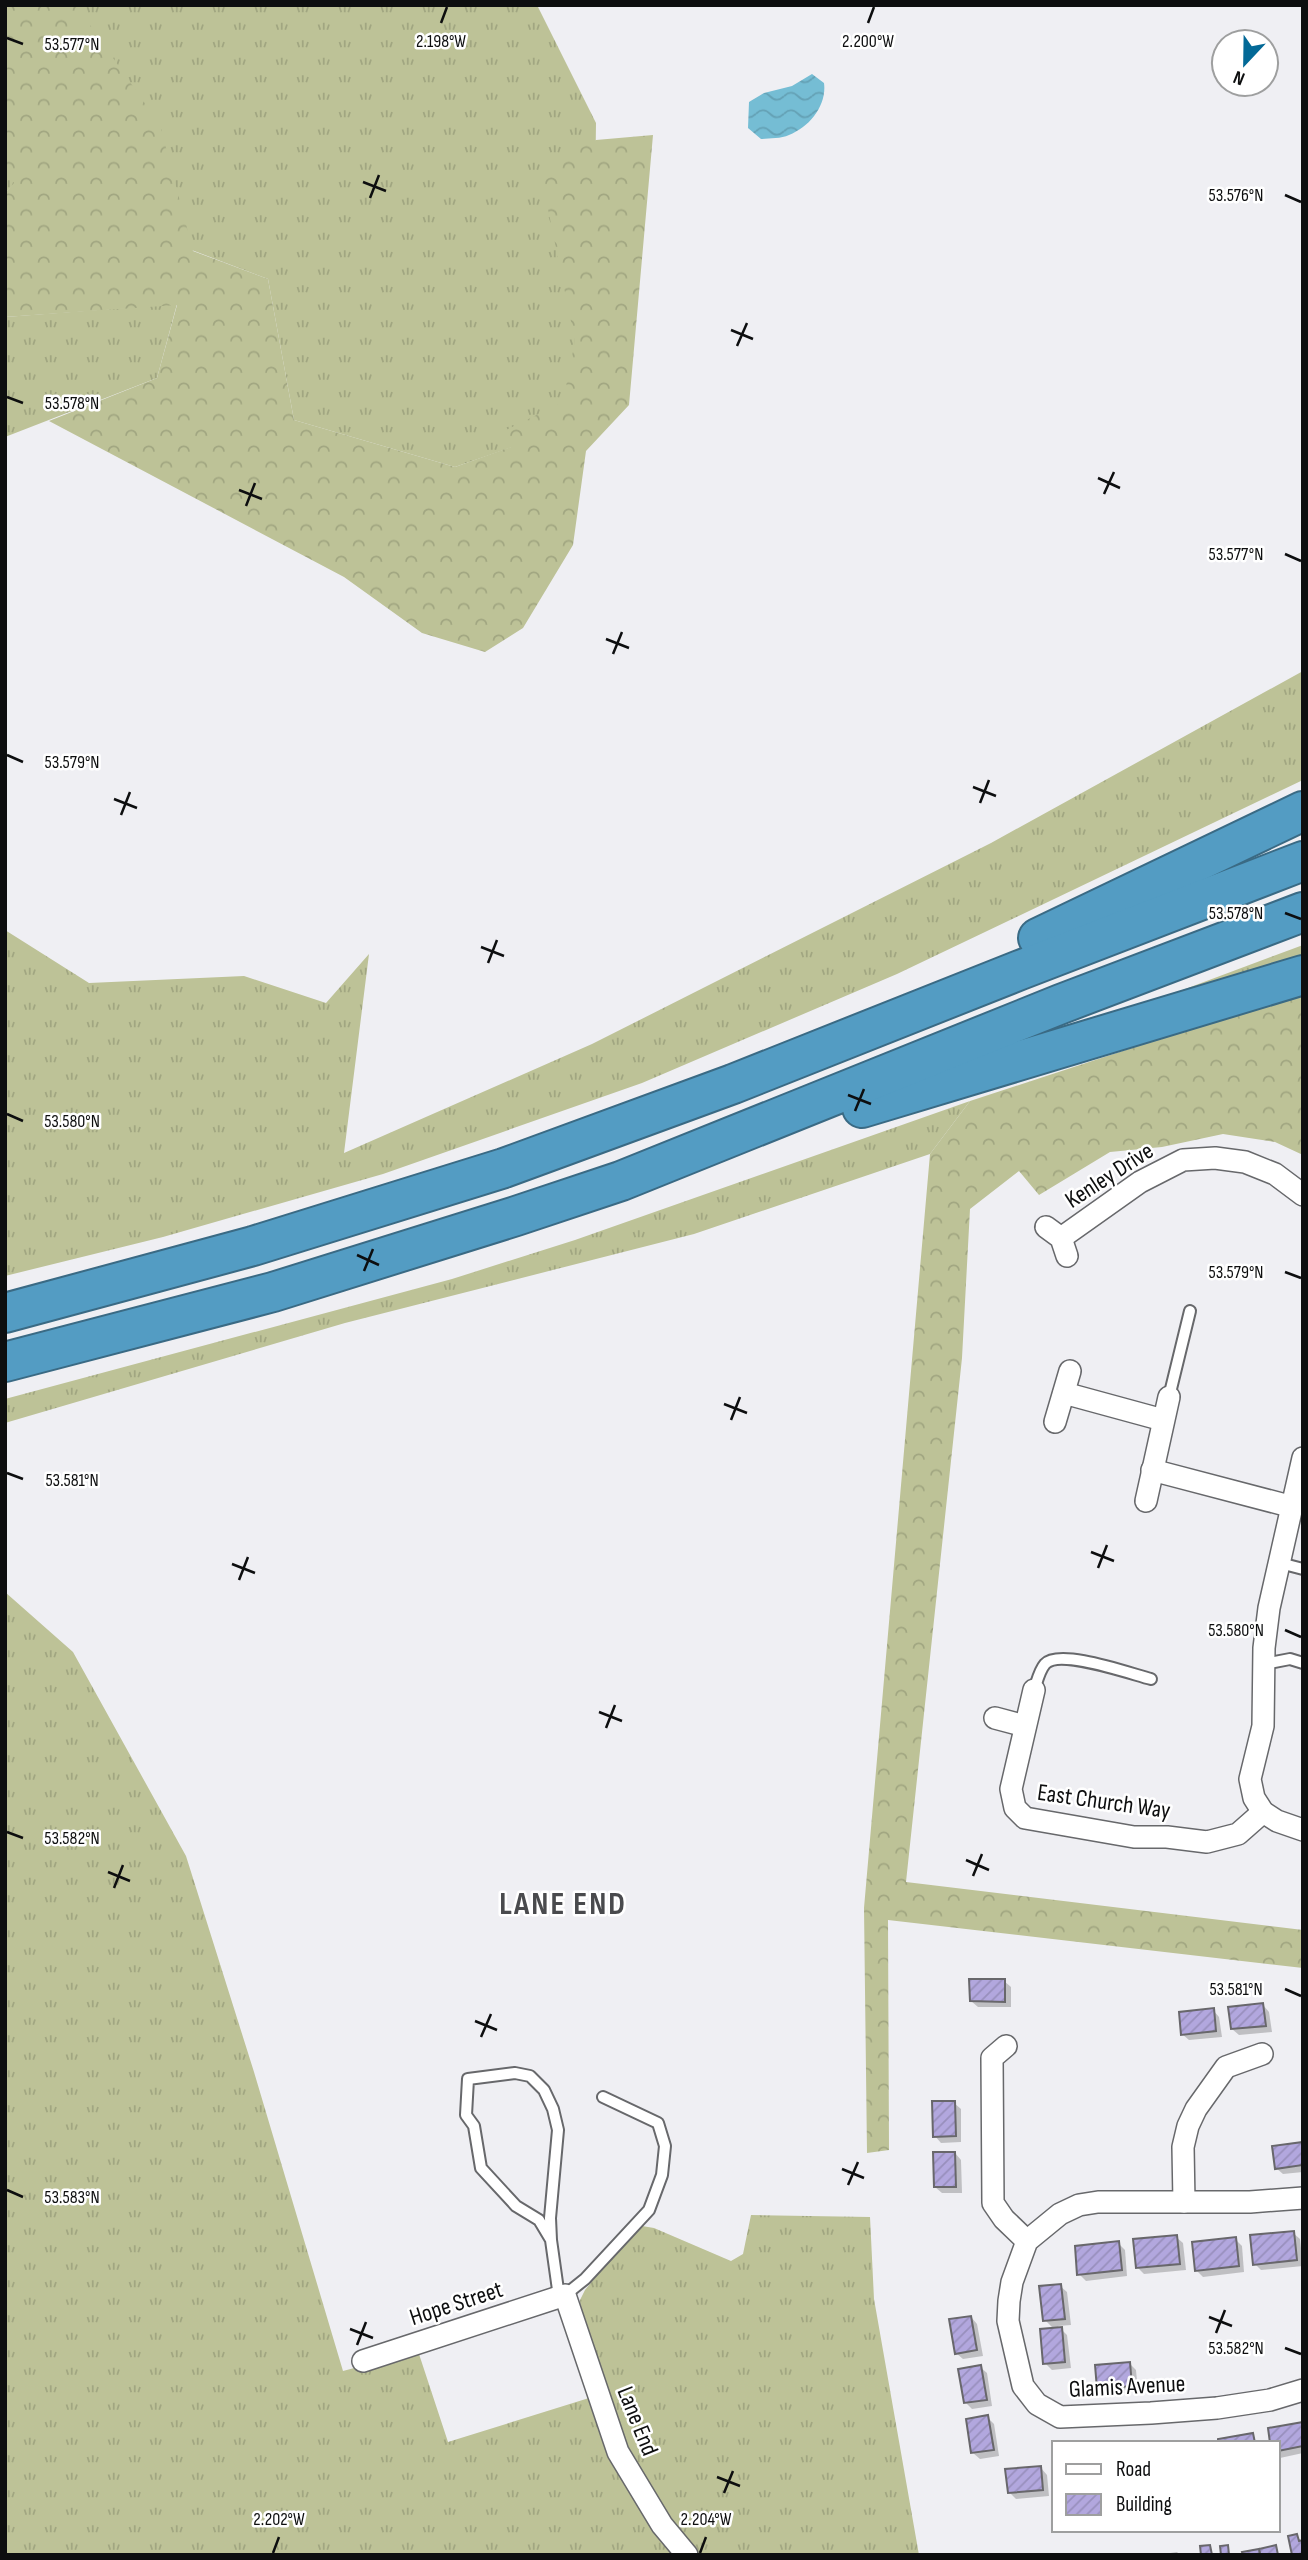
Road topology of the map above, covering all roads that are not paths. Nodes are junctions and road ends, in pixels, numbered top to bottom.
1 (1303, 811) edge
2 (1303, 861) edge
3 (1303, 912) edge
4 (1303, 975) edge
5 (733, 1084) junction
6 (621, 1181) junction
7 (1303, 1195) edge
8 (1058, 1240) dead end
9 (1190, 1311) dead end
10 (5, 1312) edge
11 (5, 1362) edge
12 (1070, 1371) dead end
13 (1064, 1393) junction
14 (1169, 1397) joint
15 (1163, 1420) junction
16 (1055, 1422) dead end
17 (1302, 1463) edge
18 (1152, 1470) junction
19 (1146, 1501) dead end
20 (1293, 1507) junction
21 (1280, 1563) junction
22 (1303, 1569) edge
23 (1303, 1663) edge
24 (1264, 1664) junction
25 (1151, 1679) dead end
26 (1034, 1690) joint
27 (995, 1718) dead end
28 (1025, 1726) junction
29 (1263, 1812) junction
30 (1303, 1830) edge
31 (1006, 2046) dead end
32 (1262, 2054) dead end
33 (603, 2097) dead end
34 (1303, 2198) edge
35 (1184, 2202) junction
36 (551, 2241) junction
37 (1027, 2241) junction
38 (562, 2296) junction
39 (363, 2361) dead end
40 (1303, 2390) edge
41 (687, 2555) edge

1 - 5 highway
2 - 5 highway
3 - 6 highway
4 - 6 highway
5 - 10 highway
6 - 11 highway
7 - 8 street, Kenley Drive
9 - 14 lane
12 - 13 street
13 - 15 street
13 - 16 street
14 - 15 street
15 - 18 street
17 - 20 street
18 - 19 street
18 - 20 street
20 - 21 street
21 - 22 lane
21 - 24 street
23 - 24 lane
24 - 29 street
25 - 26 lane
26 - 28 street, East Church Way
27 - 28 street
28 - 29 street, East Church Way
29 - 30 street
31 - 37 street
32 - 35 street
33 - 38 lane
34 - 35 street
35 - 37 street
36 - 36 lane
36 - 38 lane
37 - 40 street, Glamis Avenue
38 - 39 street, Hope Street
38 - 41 street, Lane End

